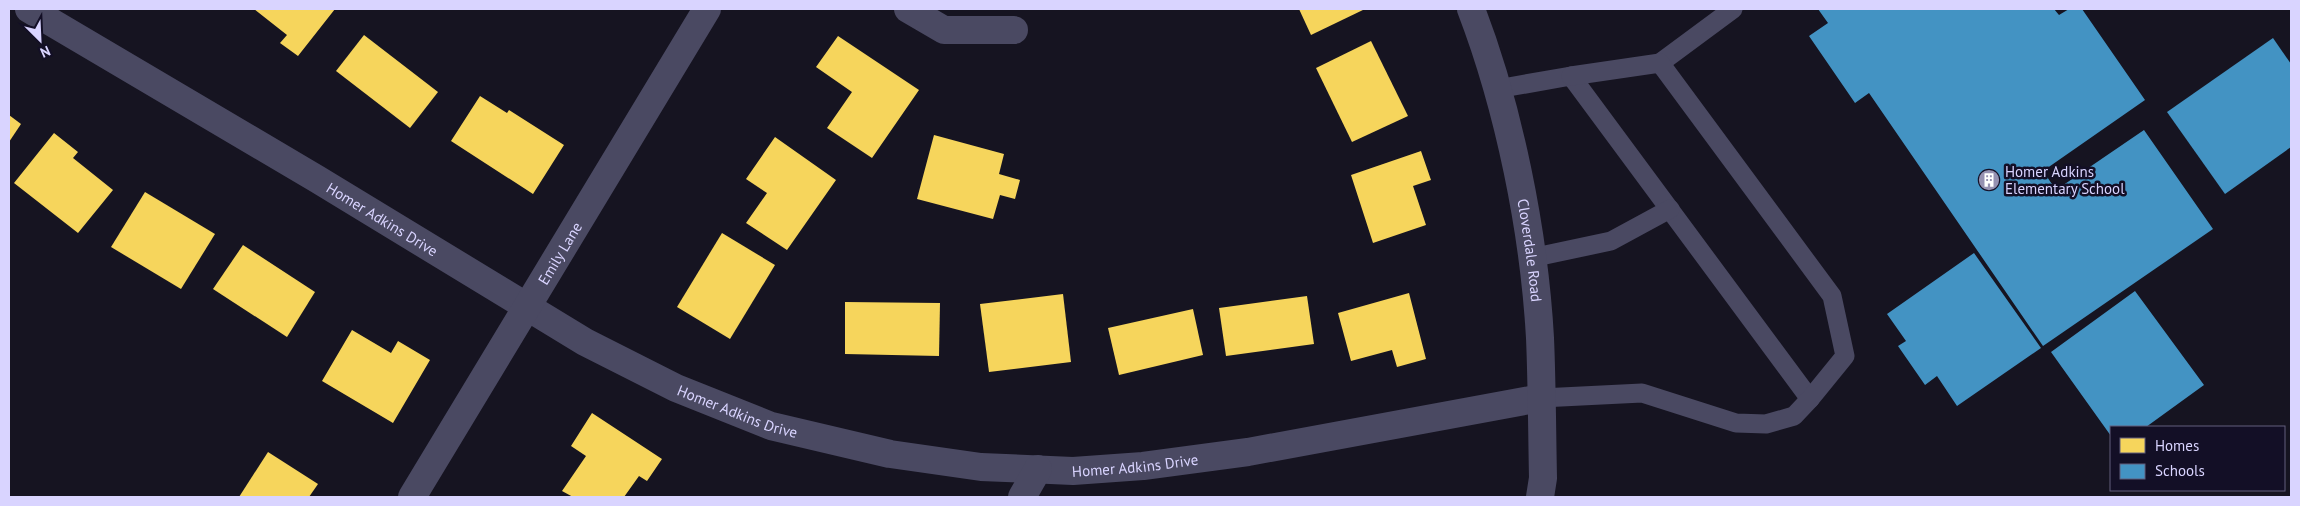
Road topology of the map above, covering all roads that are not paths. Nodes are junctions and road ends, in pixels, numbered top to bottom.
1 (29, 9) edge
2 (707, 9) edge
3 (908, 9) edge
4 (1471, 9) edge
5 (1733, 9) edge
6 (1014, 30) dead end
7 (1660, 63) junction
8 (1571, 76) junction
9 (1497, 89) junction
10 (1670, 209) junction
11 (1531, 258) junction
12 (528, 308) junction
13 (1541, 398) junction
14 (1810, 400) junction
15 (1038, 469) junction
16 (412, 497) edge
17 (1022, 497) edge
18 (1540, 497) edge

1 - 12 street, Homer Adkins Drive
2 - 12 street, Emily Lane
3 - 6 street
4 - 9 street, Cloverdale Road
5 - 7 lane
7 - 8 lane
7 - 14 lane
8 - 9 lane
8 - 10 lane
9 - 11 street, Cloverdale Road
10 - 11 lane
10 - 14 lane
11 - 13 street, Cloverdale Road
12 - 15 street, Homer Adkins Drive
12 - 16 street, Emily Lane
13 - 14 lane
13 - 15 street, Homer Adkins Drive
13 - 18 street, Cloverdale Road
15 - 17 street

